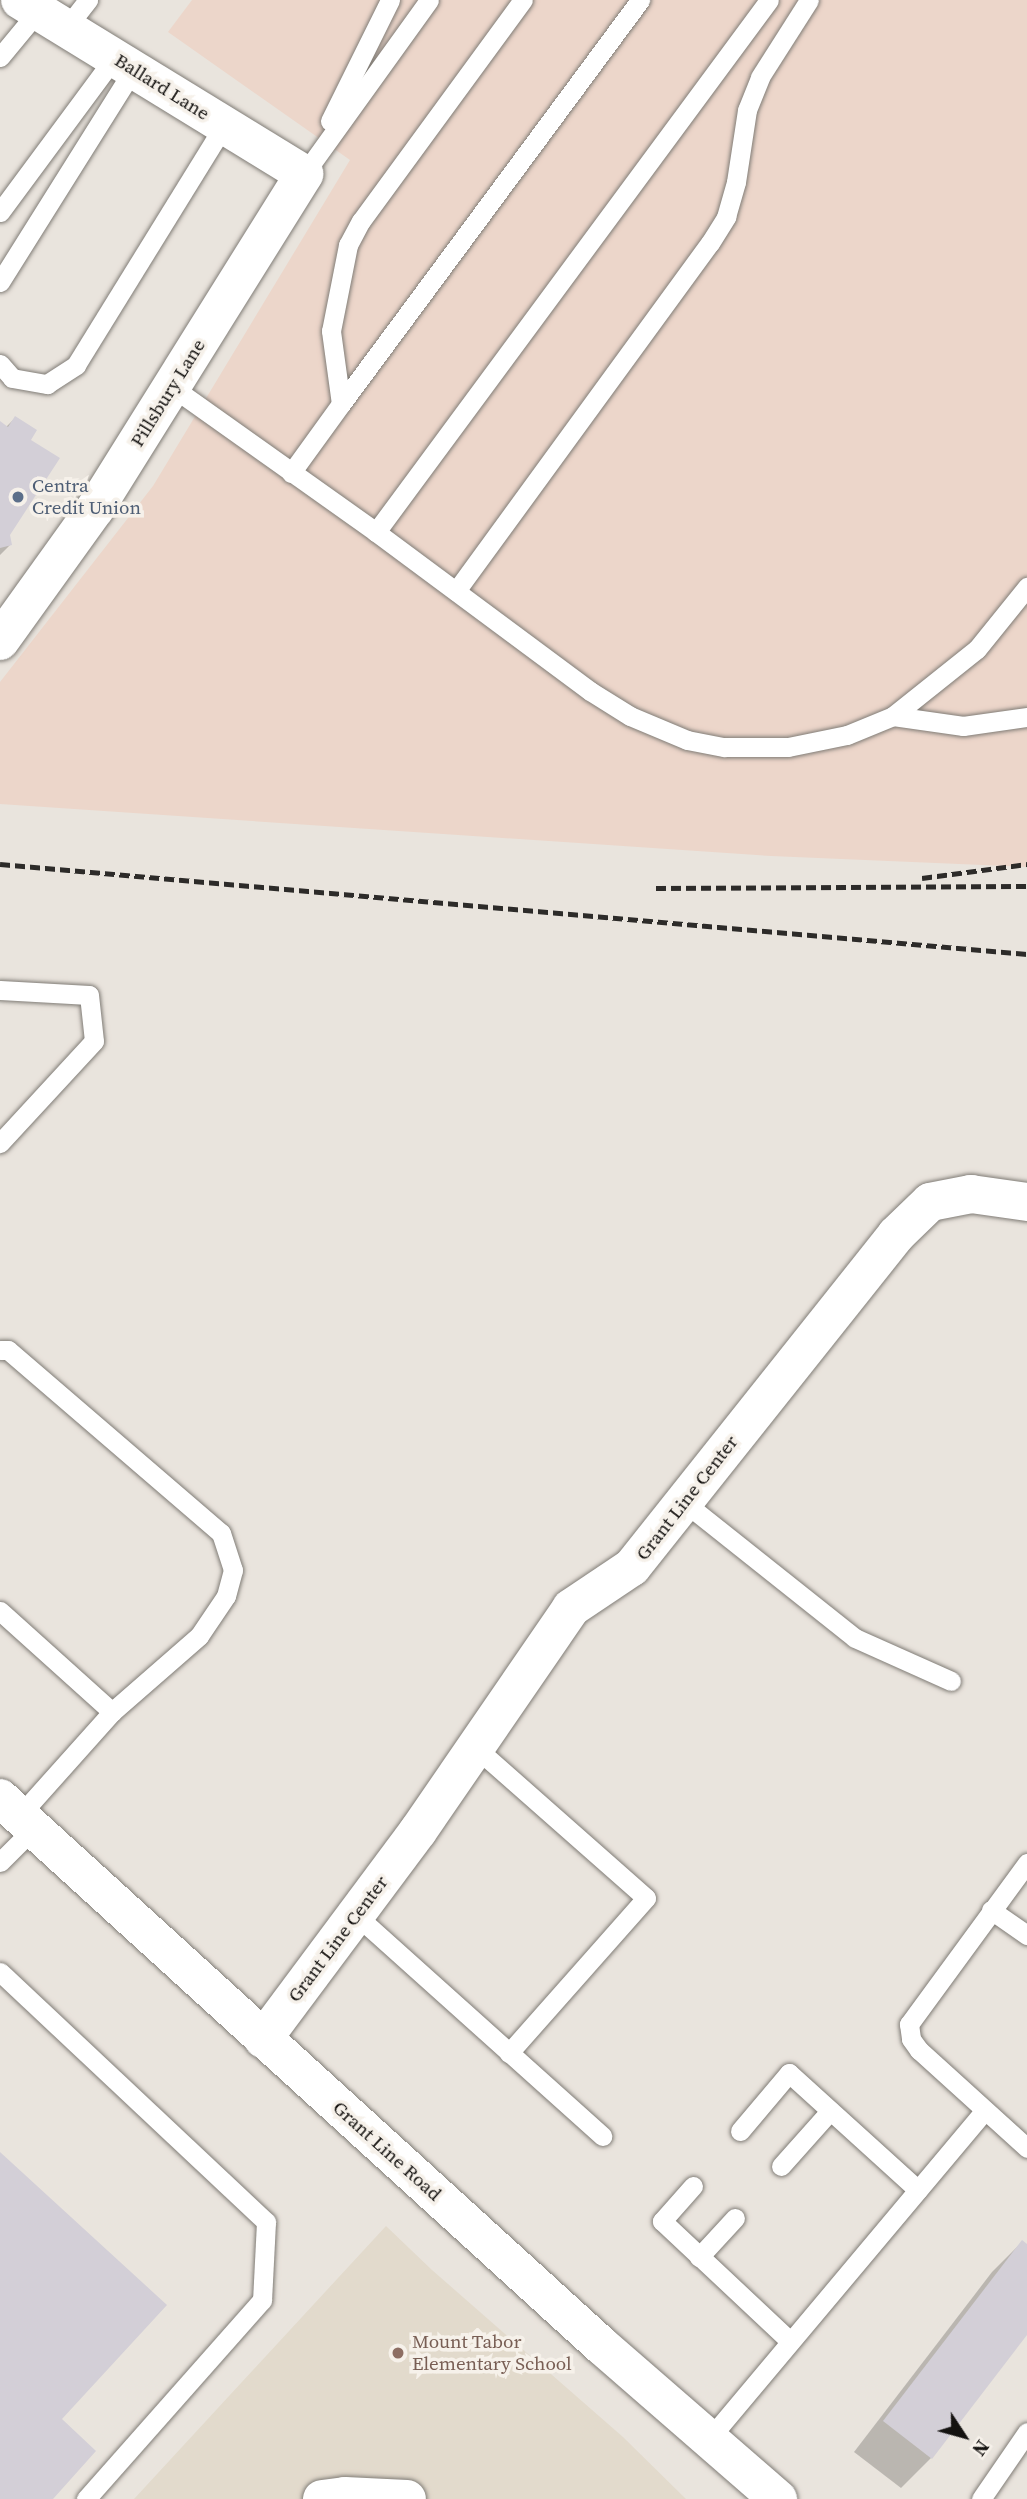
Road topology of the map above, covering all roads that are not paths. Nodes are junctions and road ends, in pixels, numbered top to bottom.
1 (390, 0) edge
2 (429, 0) edge
3 (523, 0) edge
4 (640, 0) edge
5 (769, 0) edge
6 (809, 0) edge
7 (53, 10) edge
8 (0, 57) edge
9 (123, 64) junction
10 (224, 125) junction
11 (304, 174) junction
12 (0, 212) edge
13 (0, 282) edge
14 (0, 364) edge
15 (172, 387) junction
16 (341, 404) junction
17 (291, 473) junction
18 (376, 532) junction
19 (1027, 587) edge
20 (456, 591) junction
21 (0, 640) edge
22 (893, 716) junction
23 (1027, 717) edge
24 (0, 990) edge
25 (0, 1143) edge
26 (1027, 1202) edge
27 (0, 1350) edge
28 (684, 1502) junction
29 (0, 1611) edge
30 (951, 1681) dead end
31 (112, 1712) junction
32 (475, 1747) junction
33 (17, 1814) edge
34 (0, 1862) edge
35 (1027, 1863) edge
36 (991, 1910) junction
37 (356, 1915) junction
38 (1027, 1935) edge
39 (0, 1972) edge
40 (263, 2039) junction
41 (509, 2053) junction
42 (830, 2111) junction
43 (984, 2111) junction
44 (740, 2131) dead end
45 (602, 2136) dead end
46 (1027, 2148) edge
47 (781, 2166) dead end
48 (693, 2186) dead end
49 (918, 2190) junction
50 (735, 2218) dead end
51 (699, 2257) junction
52 (790, 2342) junction
53 (1027, 2432) edge
54 (709, 2439) junction
55 (86, 2499) edge
56 (322, 2499) edge
57 (407, 2499) edge
58 (778, 2499) edge
59 (981, 2499) edge

1 - 11 lane
2 - 11 lane
3 - 16 lane
4 - 16 lane
5 - 18 lane
6 - 20 lane
7 - 8 lane
7 - 9 street, Ballard Lane
9 - 10 street, Ballard Lane
9 - 12 lane
9 - 13 lane
10 - 11 street, Ballard Lane
10 - 14 lane
11 - 15 street, Pillsbury Lane
15 - 17 lane
15 - 21 street, Pillsbury Lane
16 - 17 lane
17 - 18 lane
18 - 20 lane
19 - 22 lane
20 - 22 lane
22 - 23 lane
24 - 25 lane
26 - 28 street, Grant Line Center
27 - 31 lane
28 - 30 lane
28 - 32 street, Grant Line Center
29 - 31 lane
31 - 33 lane
32 - 37 street, Grant Line Center
32 - 41 lane
33 - 34 lane
33 - 40 street, Grant Line Road
35 - 36 lane
36 - 38 lane
36 - 43 lane
37 - 40 street, Grant Line Center
37 - 41 lane
39 - 55 lane
40 - 54 street, Grant Line Road
41 - 45 lane
42 - 44 lane
42 - 47 lane
42 - 49 lane
43 - 46 lane
43 - 49 lane
48 - 51 lane
49 - 52 lane
50 - 51 lane
51 - 52 lane
52 - 54 lane
53 - 59 lane
54 - 58 street, Grant Line Road
56 - 57 street

